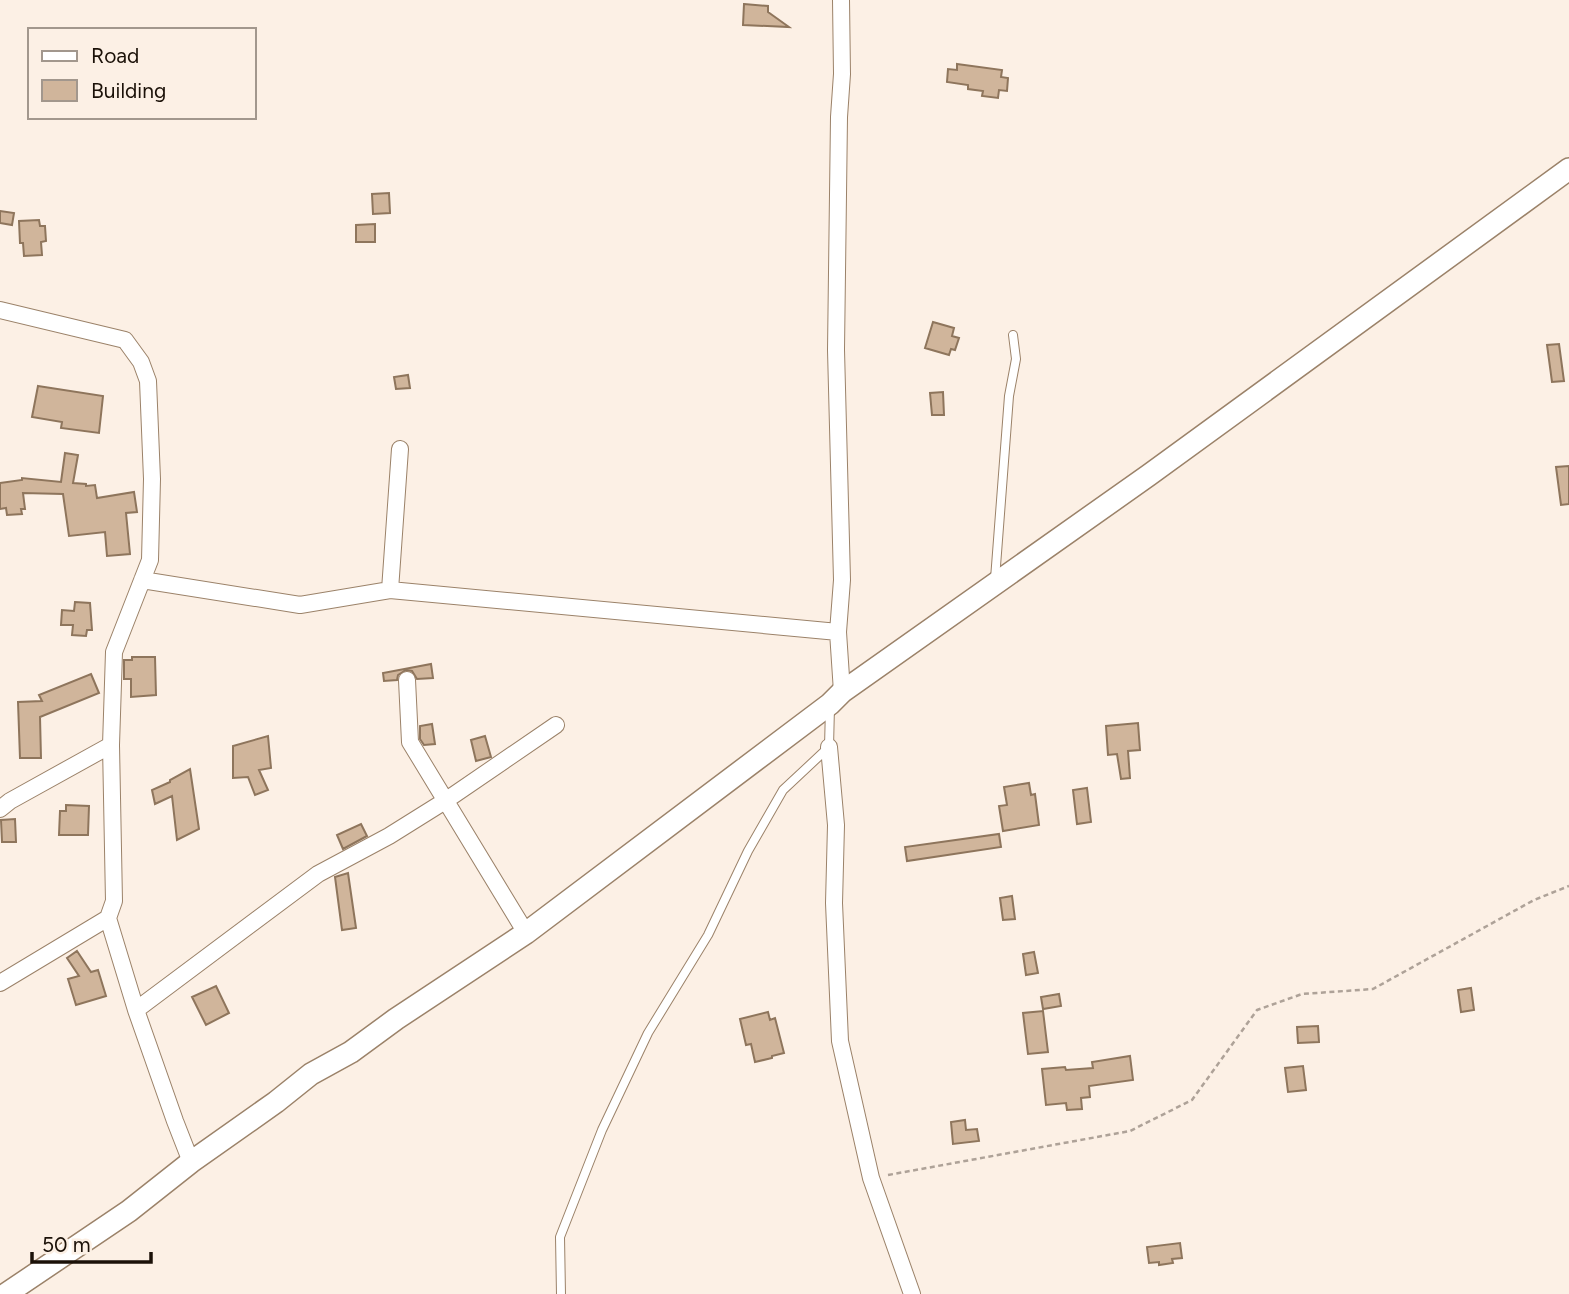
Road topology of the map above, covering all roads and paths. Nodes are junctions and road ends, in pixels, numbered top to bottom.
1 (841, 0) edge
2 (1569, 169) edge
3 (0, 310) edge
4 (1013, 335) dead end
5 (400, 449) dead end
6 (142, 580) junction
7 (994, 585) junction
8 (390, 590) junction
9 (838, 632) junction
10 (407, 680) dead end
11 (836, 698) junction
12 (556, 725) dead end
13 (111, 745) junction
14 (829, 747) junction
15 (445, 801) junction
16 (0, 809) edge
17 (1569, 886) edge
18 (108, 919) junction
19 (526, 933) junction
20 (0, 983) edge
21 (136, 1010) junction
22 (191, 1161) junction
23 (871, 1178) junction
24 (6, 1294) edge
25 (561, 1294) edge
26 (912, 1294) edge

1 - 9 street
2 - 7 main road
3 - 6 street
4 - 7 lane
5 - 8 street
6 - 8 street
6 - 13 street
7 - 11 main road
8 - 9 street
9 - 11 street
10 - 15 street
11 - 14 lane
11 - 19 main road
12 - 15 street
13 - 16 street
13 - 18 street
14 - 23 street
14 - 25 lane
15 - 19 street
15 - 21 street
17 - 23 path
18 - 20 street
18 - 21 street
19 - 22 main road
21 - 22 street
22 - 24 main road
23 - 26 street

